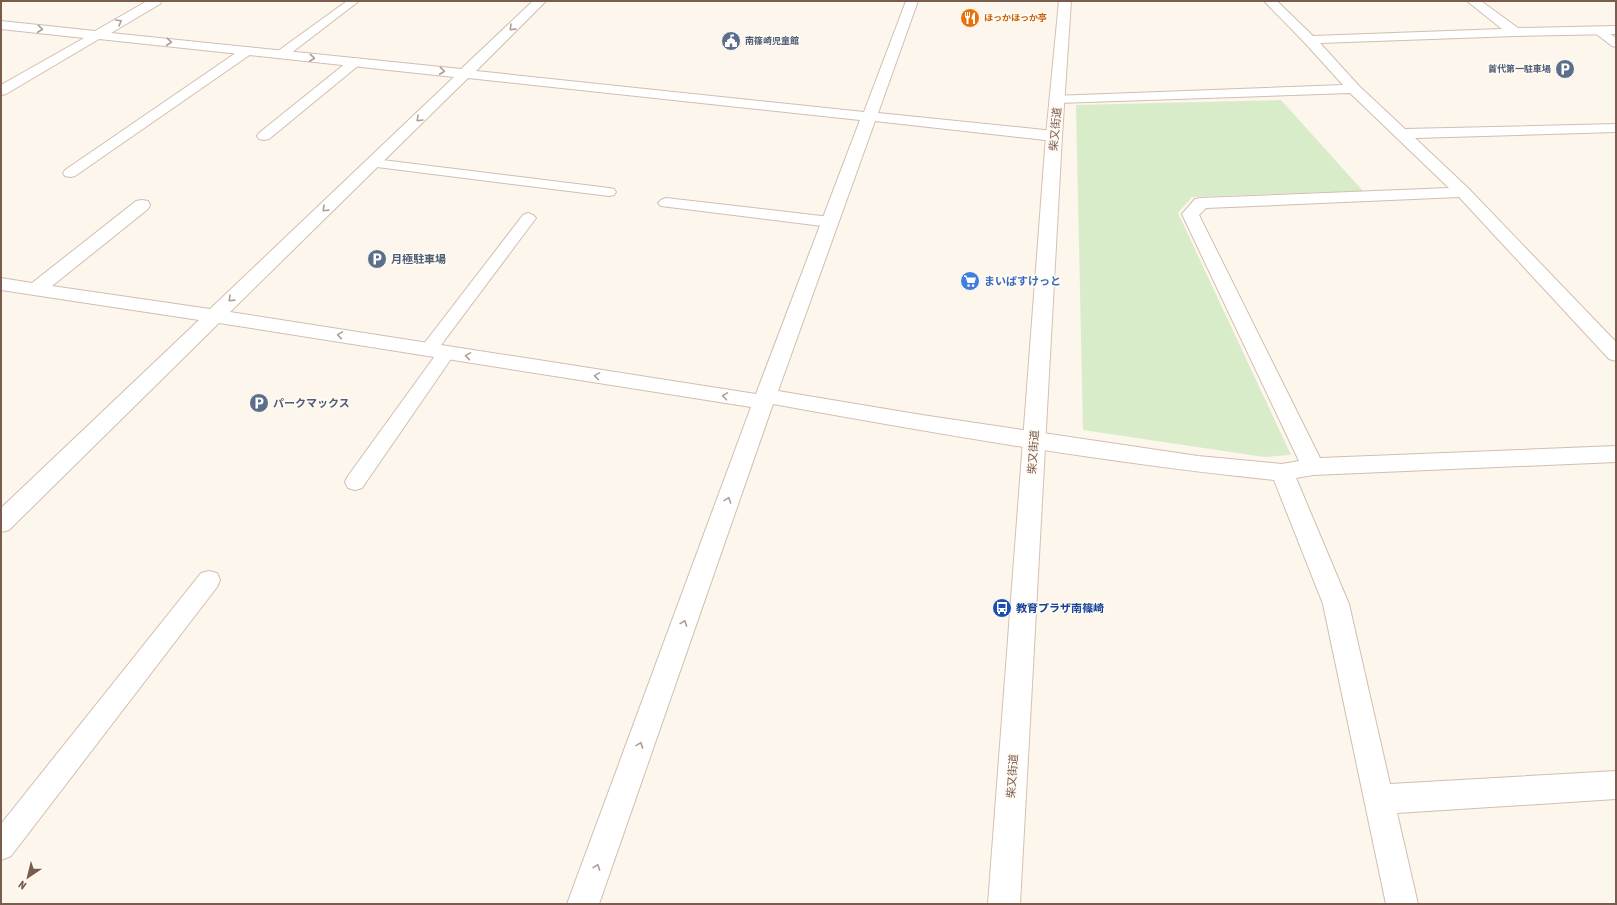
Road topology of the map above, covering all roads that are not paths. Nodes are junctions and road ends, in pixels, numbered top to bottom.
1 (156, 1) edge
2 (354, 1) edge
3 (540, 1) edge
4 (912, 1) edge
5 (1065, 1) edge
6 (1270, 1) edge
7 (1473, 1) edge
8 (1, 25) edge
9 (1616, 30) edge
10 (1599, 31) junction
11 (1515, 32) junction
12 (97, 35) junction
13 (1310, 40) junction
14 (1616, 43) edge
15 (247, 51) junction
16 (282, 54) junction
17 (355, 62) junction
18 (464, 74) junction
19 (1354, 89) junction
20 (1, 91) edge
21 (1058, 99) junction
22 (869, 116) junction
23 (1615, 129) edge
24 (1400, 134) junction
25 (264, 136) dead end
26 (1054, 136) junction
27 (374, 163) junction
28 (70, 173) dead end
29 (609, 192) dead end
30 (1463, 192) junction
31 (666, 202) dead end
32 (142, 205) dead end
33 (528, 218) dead end
34 (830, 222) junction
35 (1, 284) edge
36 (36, 289) junction
37 (214, 316) junction
38 (438, 351) junction
39 (1616, 354) edge
40 (765, 399) junction
41 (1034, 439) junction
42 (1616, 454) edge
43 (1313, 467) junction
44 (1282, 472) junction
45 (355, 482) dead end
46 (1, 523) edge
47 (209, 580) dead end
48 (1616, 785) edge
49 (1379, 799) junction
50 (1, 846) edge
51 (583, 904) edge
52 (1004, 904) edge
53 (1402, 904) edge

12 -> 1 street
2 - 16 lane
3 -> 18 street
4 - 22 street
5 - 21 street, 柴又街道
6 - 13 street
7 - 11 street
8 -> 12 street
9 - 10 street
10 - 11 street
10 - 14 lane
11 - 13 street
12 -> 15 street
12 - 20 street
13 - 19 street
15 - 16 street
15 - 28 lane
16 -> 17 street
17 -> 18 street
17 - 25 lane
18 - 22 street
18 -> 27 street
19 - 21 street
19 - 24 street
21 - 26 street, 柴又街道
22 - 26 street
22 - 34 street
23 - 24 street
24 - 30 street
26 - 41 street, 柴又街道
27 - 29 lane
27 -> 37 street
30 - 39 street
30 - 43 street
31 - 34 lane
32 - 36 street
33 - 38 lane
34 - 40 street
35 - 36 street
36 - 37 street
38 -> 37 street
37 - 46 street
40 -> 38 street
38 - 45 lane
40 - 41 street
51 -> 40 street
41 - 44 street
41 - 52 street, 柴又街道
42 - 43 street
43 - 44 street
44 - 49 street
47 - 50 lane
48 - 49 street
49 - 53 street

